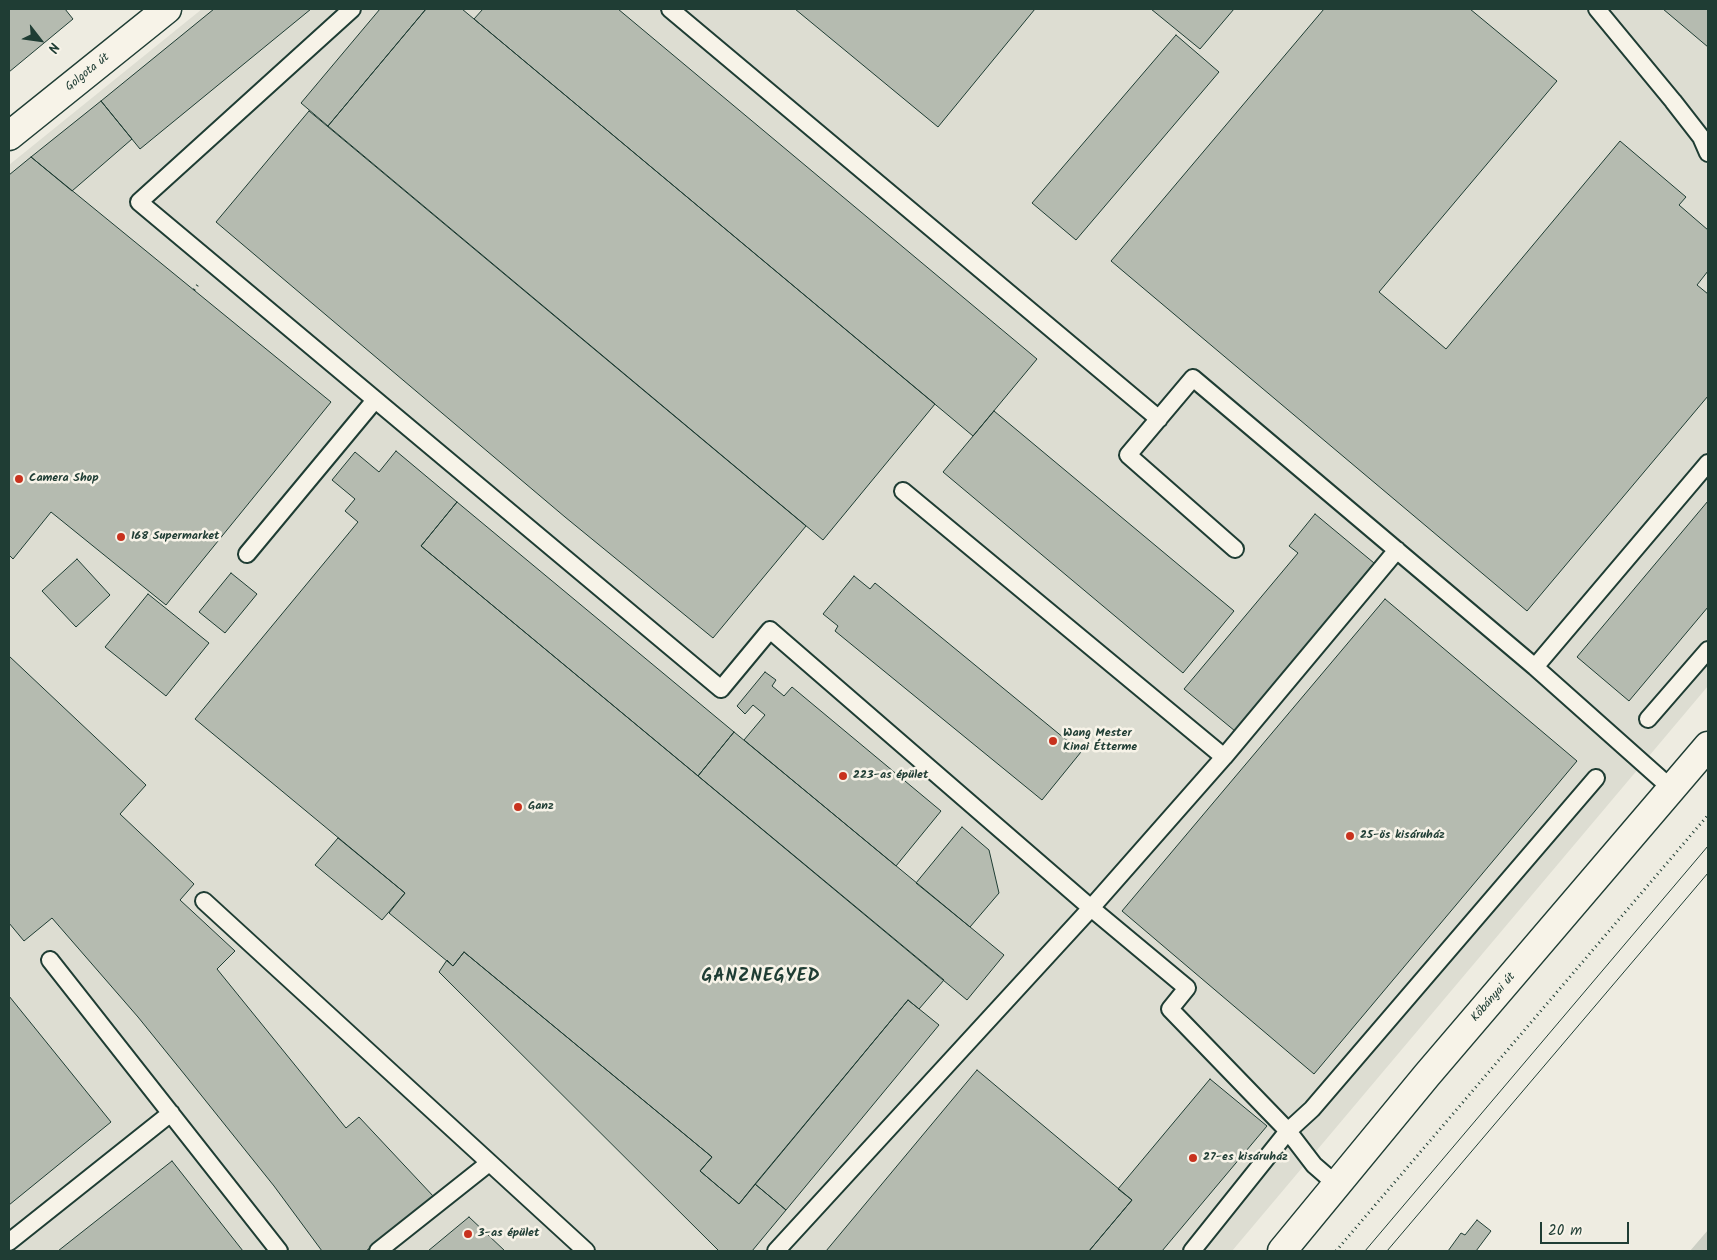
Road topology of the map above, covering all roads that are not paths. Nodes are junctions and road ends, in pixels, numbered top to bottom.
1 (167, 9) edge
2 (352, 9) edge
3 (670, 9) edge
4 (1597, 9) edge
5 (9, 136) edge
6 (1708, 153) edge
7 (375, 400) junction
8 (1159, 419) junction
9 (1708, 462) edge
10 (903, 490) dead end
11 (1235, 549) dead end
12 (1397, 550) junction
13 (247, 554) dead end
14 (1708, 650) edge
15 (1535, 667) junction
16 (1648, 719) dead end
17 (1708, 746) edge
18 (1224, 757) junction
19 (1596, 778) dead end
20 (1672, 789) junction
21 (204, 901) dead end
22 (1091, 908) junction
23 (50, 960) dead end
24 (171, 1113) junction
25 (1288, 1131) junction
26 (489, 1163) junction
27 (1337, 1185) junction
28 (9, 1242) edge
29 (279, 1251) edge
30 (378, 1251) edge
31 (586, 1251) edge
32 (776, 1251) edge
33 (1192, 1251) edge
34 (1282, 1251) edge

1 - 5 main road, Golgota út
2 - 7 lane
3 - 8 lane
4 - 6 lane
7 - 13 lane
7 - 22 lane
8 - 11 lane
8 - 12 lane
9 - 15 lane
10 - 18 lane
12 - 15 lane
12 - 18 lane
14 - 16 lane
15 - 20 lane
17 - 20 main road, Kőbányai út
18 - 22 lane
19 - 25 lane
20 - 27 main road, Kőbányai út
21 - 26 lane
22 - 25 lane
22 - 32 lane
23 - 24 lane
24 - 28 lane
24 - 29 lane
25 - 27 lane
25 - 33 lane
26 - 30 lane
26 - 31 lane
27 - 34 main road, Kőbányai út

